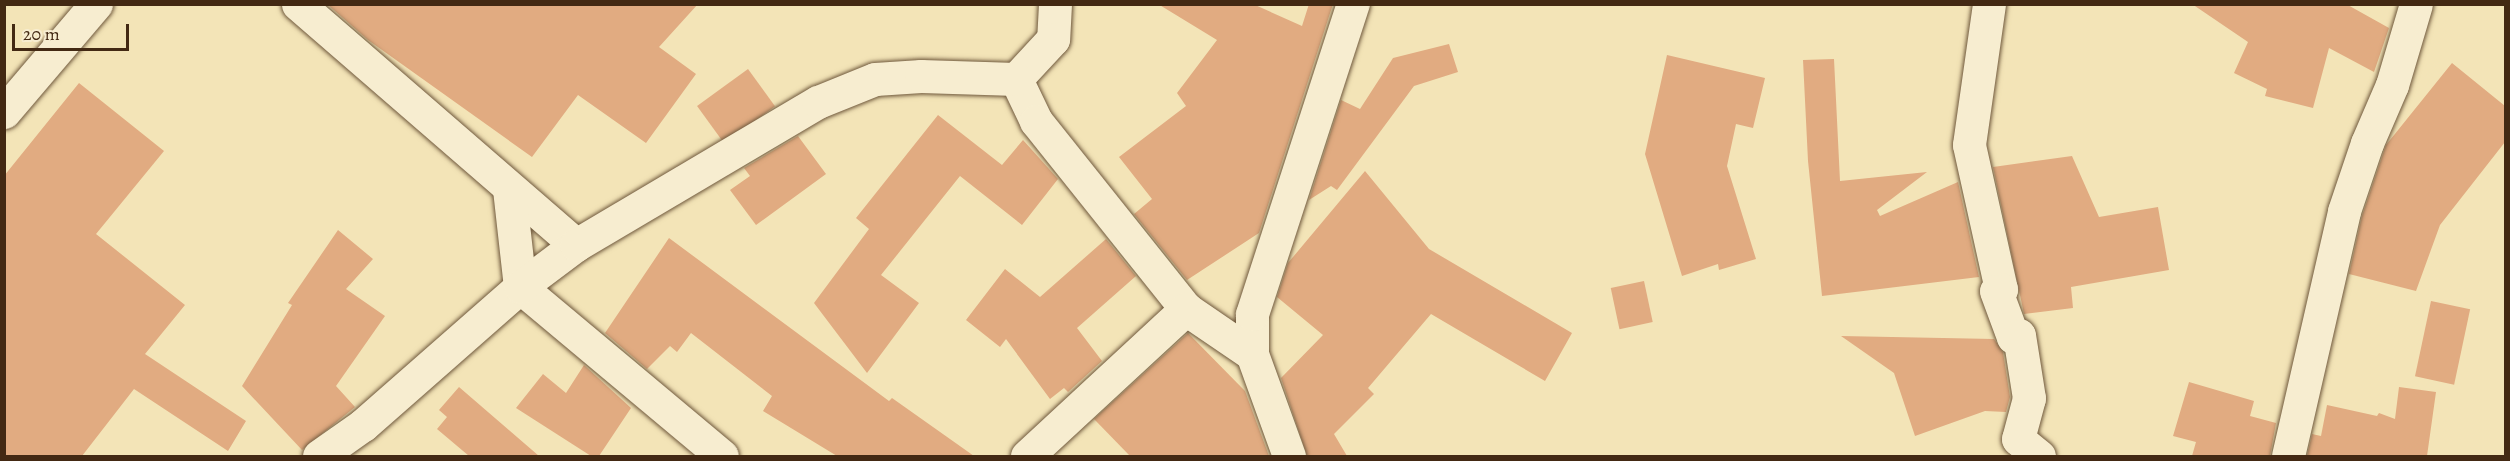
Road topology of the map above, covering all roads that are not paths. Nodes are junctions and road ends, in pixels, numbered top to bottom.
1 (96, 4) edge
2 (298, 4) edge
3 (1055, 4) edge
4 (1080, 4) edge
5 (1353, 4) edge
6 (1989, 4) edge
7 (2416, 4) edge
8 (1053, 39) junction
9 (1016, 79) junction
10 (4, 112) edge
11 (509, 189) junction
12 (576, 245) junction
13 (520, 287) junction
14 (1186, 309) junction
15 (1252, 354) junction
16 (319, 456) edge
17 (722, 456) edge
18 (1027, 456) edge
19 (1289, 456) edge
20 (2039, 456) edge
21 (2288, 456) edge

1 - 10 street
2 - 11 street
3 - 8 street
4 - 8 street
5 - 15 street
6 - 20 street
7 - 21 street
8 - 9 street
9 - 12 street
9 - 14 street
11 - 12 street
11 - 13 street
12 - 13 street
13 - 16 street
13 - 17 street
14 - 15 street
14 - 18 street
15 - 19 street

